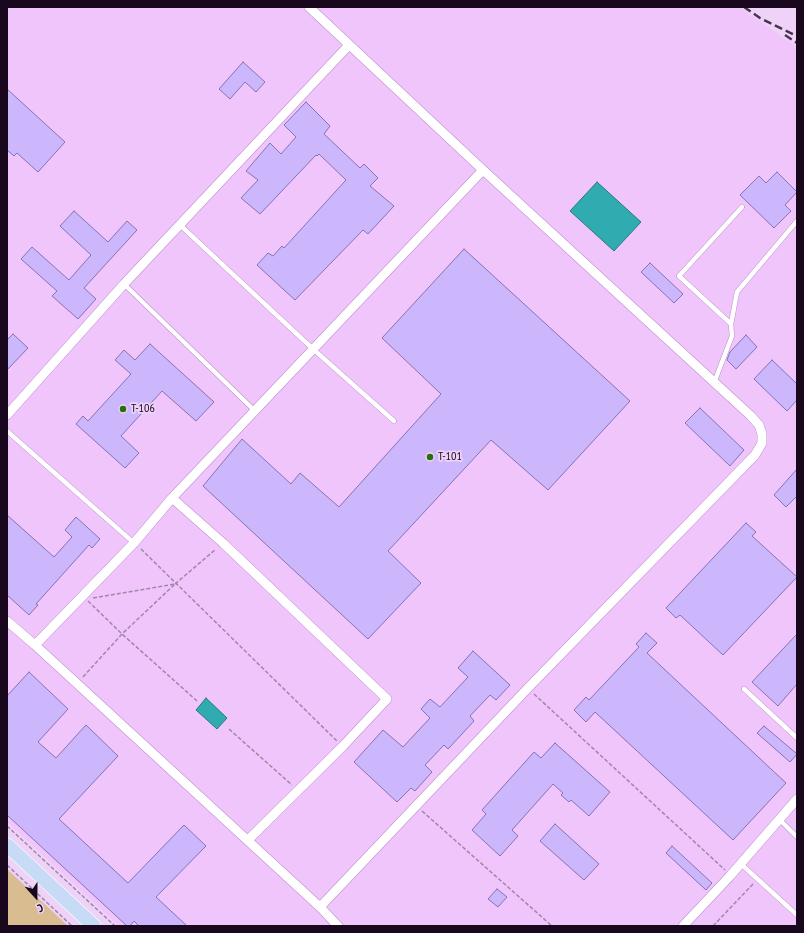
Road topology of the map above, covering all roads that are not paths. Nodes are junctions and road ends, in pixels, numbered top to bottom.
1 (309, 7) edge
2 (349, 45) junction
3 (483, 170) junction
4 (742, 207) dead end
5 (797, 221) edge
6 (180, 225) junction
7 (124, 284) junction
8 (731, 324) junction
9 (313, 349) junction
10 (714, 383) junction
11 (256, 411) junction
12 (7, 415) edge
13 (394, 421) dead end
14 (7, 431) edge
15 (172, 498) junction
16 (134, 543) junction
17 (7, 621) edge
18 (35, 645) junction
19 (744, 689) dead end
20 (797, 738) edge
21 (797, 799) edge
22 (780, 820) junction
23 (797, 837) edge
24 (248, 840) junction
25 (7, 845) edge
26 (741, 864) junction
27 (320, 907) junction
28 (797, 915) edge
29 (94, 926) edge
30 (338, 926) edge
31 (683, 926) edge

1 - 2 street
2 - 3 street
2 - 6 street
3 - 9 street
3 - 10 street
4 - 8 lane
5 - 8 lane
6 - 7 street
6 - 9 lane
7 - 11 lane
7 - 12 street
8 - 10 lane
9 - 11 street
9 - 13 lane
10 - 27 street
11 - 15 street
14 - 16 lane
15 - 16 street
15 - 24 street
16 - 18 street
17 - 18 street
18 - 24 street
19 - 20 lane
21 - 22 street
22 - 23 lane
22 - 26 street
24 - 27 street
25 - 29 main road
26 - 28 lane
26 - 31 street
27 - 30 street

